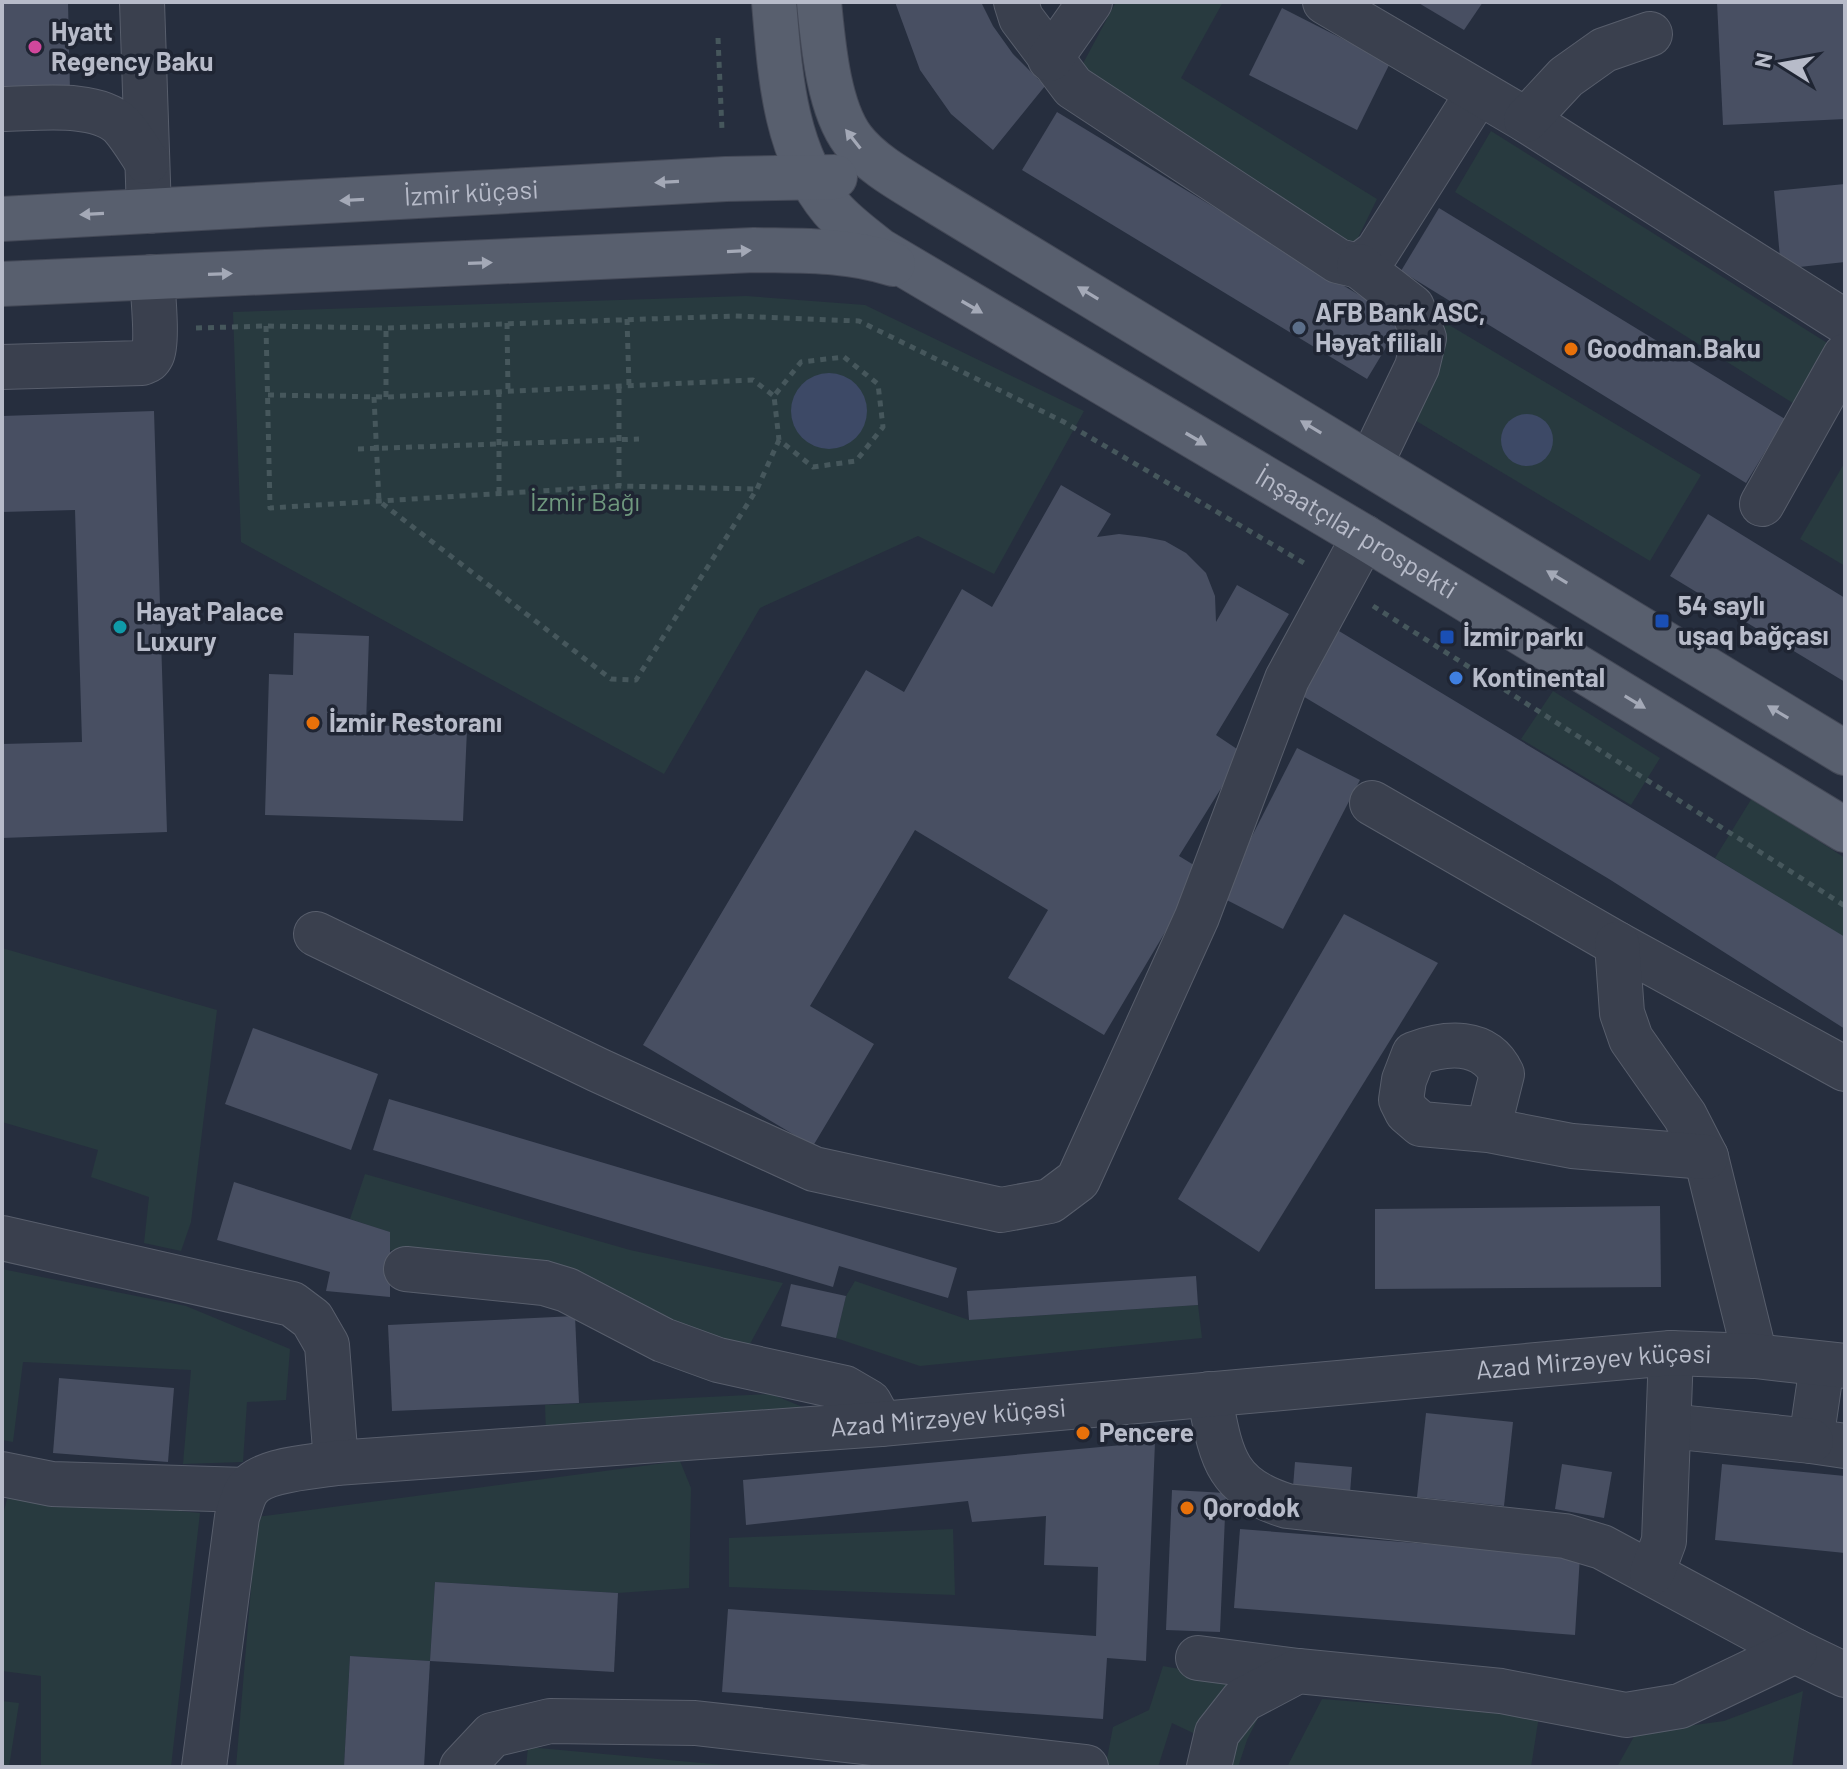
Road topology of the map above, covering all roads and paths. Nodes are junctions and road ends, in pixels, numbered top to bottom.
1 (142, 2) edge
2 (774, 2) edge
3 (819, 2) edge
4 (1016, 2) edge
5 (1090, 2) edge
6 (1325, 2) edge
7 (1650, 34) dead end
8 (718, 38) dead end
9 (1050, 59) junction
10 (1478, 93) junction
11 (2, 109) edge
12 (786, 110) junction
13 (1526, 120) junction
14 (722, 130) dead end
15 (147, 162) junction
16 (810, 177) junction
17 (726, 179) junction
18 (937, 202) junction
19 (149, 211) junction
20 (2, 219) edge
21 (1359, 266) junction
22 (905, 268) junction
23 (152, 277) junction
24 (2, 284) edge
25 (627, 318) junction
26 (1845, 322) edge
27 (507, 323) junction
28 (386, 328) junction
29 (1845, 356) edge
30 (2, 367) edge
31 (619, 386) junction
32 (629, 386) junction
33 (499, 391) junction
34 (508, 391) junction
35 (268, 395) junction
36 (774, 396) junction
37 (374, 397) junction
38 (386, 397) junction
39 (618, 439) junction
40 (639, 439) dead end
41 (779, 440) junction
42 (500, 444) junction
43 (377, 448) junction
44 (358, 449) dead end
45 (1371, 463) junction
46 (619, 486) junction
47 (757, 489) junction
48 (499, 494) junction
49 (379, 501) junction
50 (1762, 504) dead end
51 (1364, 537) junction
52 (1338, 583) junction
53 (1845, 753) edge
54 (1372, 803) dead end
55 (1845, 830) edge
56 (1845, 906) edge
57 (316, 934) dead end
58 (1617, 944) junction
59 (1845, 1069) edge
60 (1488, 1130) dead end
61 (1706, 1157) junction
62 (2, 1238) edge
63 (406, 1269) dead end
64 (1671, 1353) junction
65 (1755, 1356) junction
66 (1833, 1366) edge
67 (1209, 1394) junction
68 (881, 1424) junction
69 (1669, 1426) junction
70 (1828, 1443) edge
71 (336, 1463) junction
72 (2, 1474) edge
73 (246, 1490) junction
74 (1652, 1573) junction
75 (1795, 1651) junction
76 (1198, 1658) dead end
77 (1298, 1671) junction
78 (1845, 1675) edge
79 (204, 1767) edge
80 (462, 1767) edge
81 (1086, 1767) edge
82 (1209, 1767) edge

1 - 15 street
2 - 12 main road
18 -> 3 main road
4 - 9 street
5 - 9 street
6 - 10 street
7 - 13 street
8 - 14 path
9 - 21 street
10 - 13 street
10 - 21 street
11 - 15 street
12 - 16 main road
12 - 17 main road
13 - 26 street
15 - 19 street
16 - 17 main road, İzmir küçəsi
16 - 18 main road, İzmir küçəsi
16 - 22 main road
17 -> 19 main road, İzmir küçəsi
45 -> 18 main road
19 -> 20 main road, İzmir küçəsi
19 - 23 main road
21 - 45 street
23 -> 22 main road
22 -> 51 main road, İnşaatçılar prospekti
23 - 24 main road
23 - 30 street
25 - 27 path
25 - 32 path
25 - 52 path
27 - 28 path
27 - 34 path
28 - 35 path
28 - 38 path
29 - 50 street
31 - 32 path
31 - 34 path
31 - 39 path
32 - 36 path
33 - 34 path
33 - 38 path
33 - 42 path
35 - 37 path
35 - 49 path
36 - 41 path
36 - 41 path
37 - 38 path
37 - 43 path
39 - 40 path
39 - 42 path
39 - 46 path
41 - 47 path
42 - 43 path
42 - 48 path
43 - 44 path
43 - 49 path
53 -> 45 main road
46 - 47 path
46 - 48 path
47 - 49 path
48 - 49 path
51 - 52 street
51 -> 55 main road, İnşaatçılar prospekti
52 - 56 path
52 - 57 street
54 - 58 street
58 - 59 street
58 - 61 street
60 - 61 street
61 - 65 street
62 - 71 street
63 - 68 street
64 - 65 street, Azad Mirzəyev küçəsi
64 - 67 street, Azad Mirzəyev küçəsi
64 - 69 street
65 - 66 street, Azad Mirzəyev küçəsi
66 - 70 street
67 - 68 street, Azad Mirzəyev küçəsi
67 - 74 street
68 - 71 street, Azad Mirzəyev küçəsi
69 - 70 street
69 - 74 street
71 - 73 street, Azad Mirzəyev küçəsi
72 - 73 street
73 - 79 street
74 - 75 street
75 - 77 street
75 - 78 street
76 - 77 street
77 - 82 street
80 - 81 street

